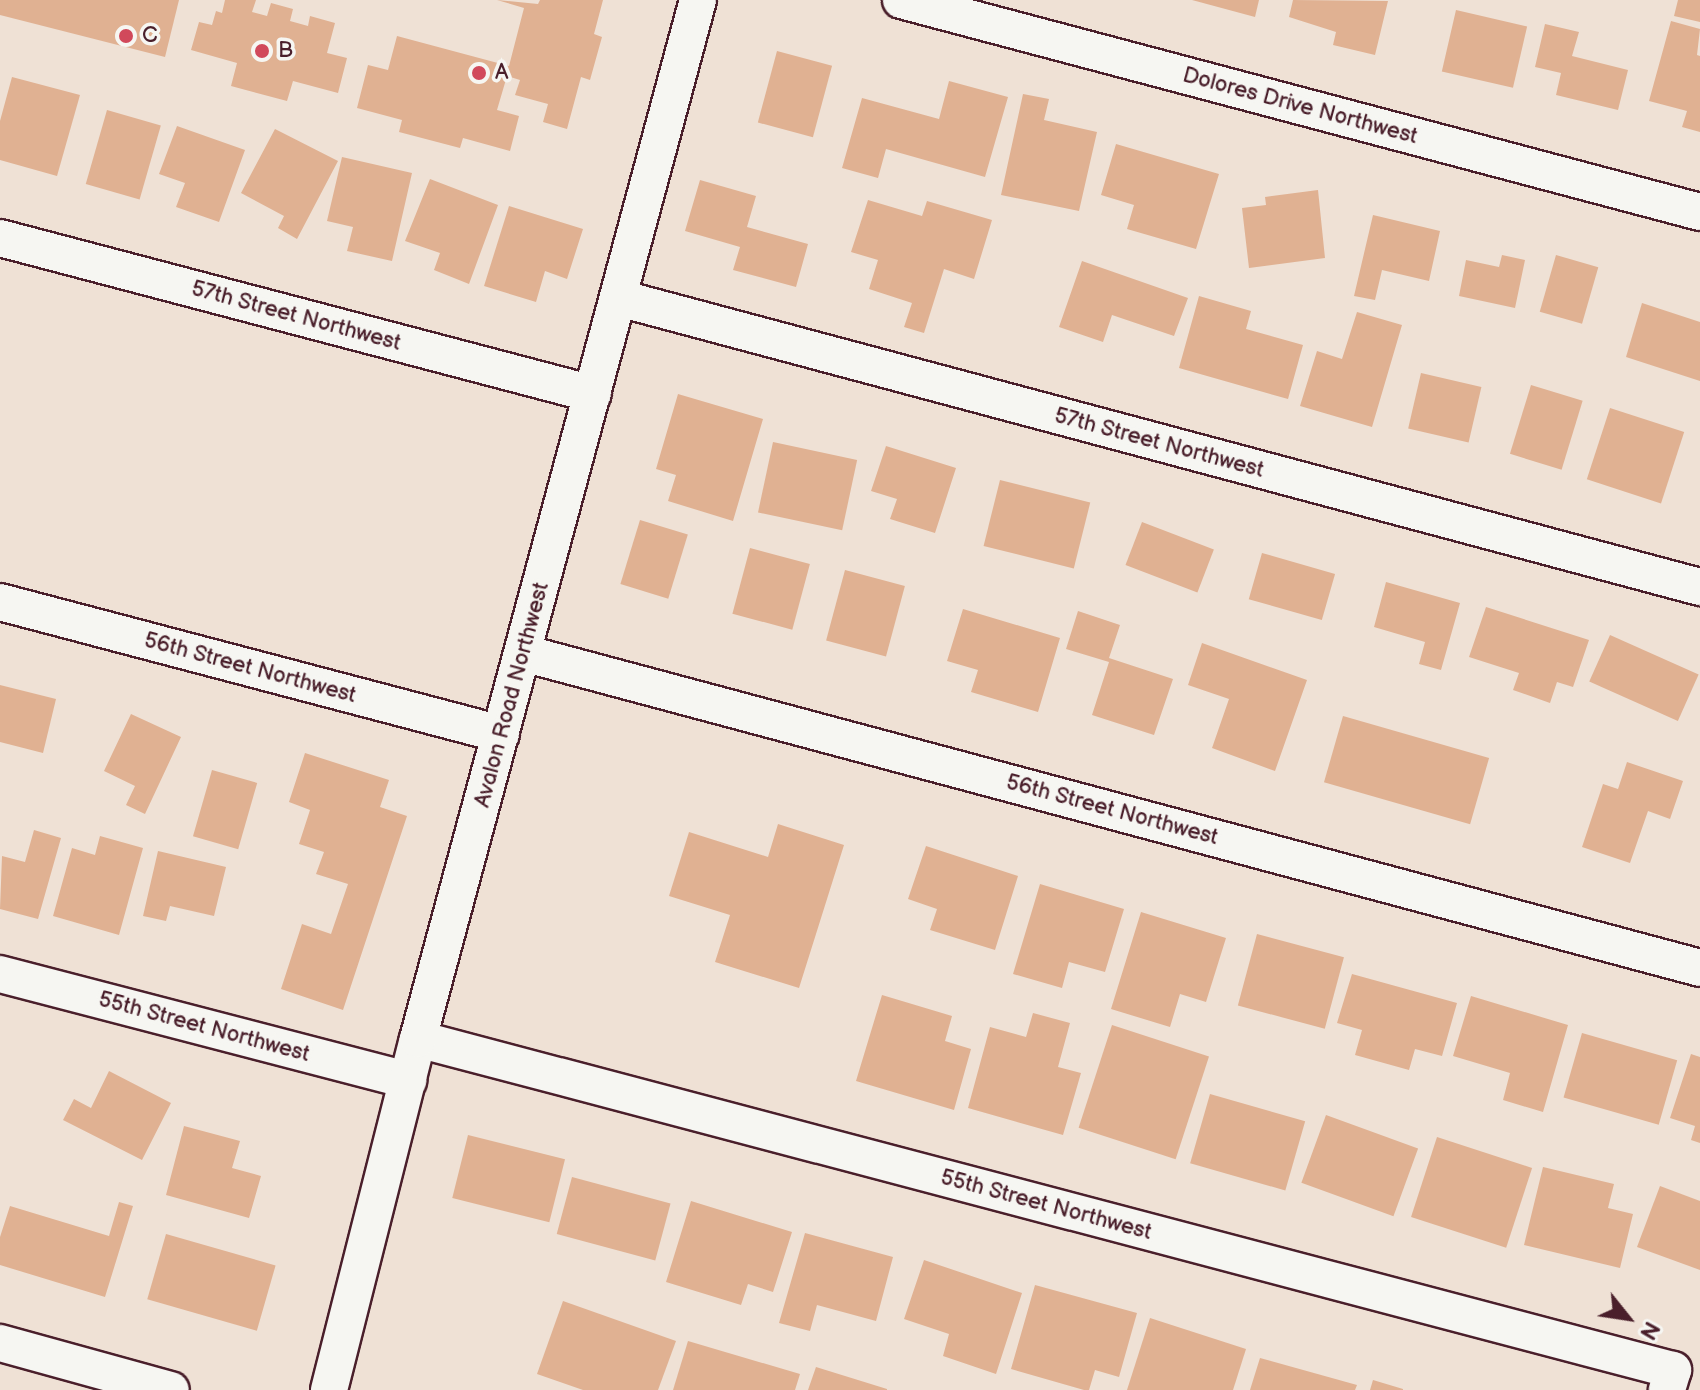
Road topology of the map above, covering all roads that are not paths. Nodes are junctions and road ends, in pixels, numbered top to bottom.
1 (698, 0) edge
2 (901, 0) edge
3 (1700, 212) edge
4 (0, 238) edge
5 (619, 298) junction
6 (593, 394) junction
7 (1700, 587) edge
8 (0, 602) edge
9 (523, 653) junction
10 (501, 734) junction
11 (1700, 968) edge
12 (0, 974) edge
13 (418, 1039) junction
14 (408, 1080) junction
15 (0, 1343) edge
16 (1670, 1380) edge
17 (171, 1390) edge
18 (329, 1390) edge

1 - 5 street, Avalon Road Northwest
2 - 3 street, Dolores Drive Northwest
4 - 6 street, 57th Street Northwest
5 - 6 street, Avalon Road Northwest
5 - 7 street, 57th Street Northwest
6 - 9 street, Avalon Road Northwest
8 - 10 street, 56th Street Northwest
9 - 10 street, Avalon Road Northwest
9 - 11 street, 56th Street Northwest
10 - 13 street, Avalon Road Northwest
12 - 14 street, 55th Street Northwest
13 - 14 street, Avalon Road Northwest
13 - 16 street, 55th Street Northwest
14 - 18 street, Avalon Road Northwest
15 - 17 street

